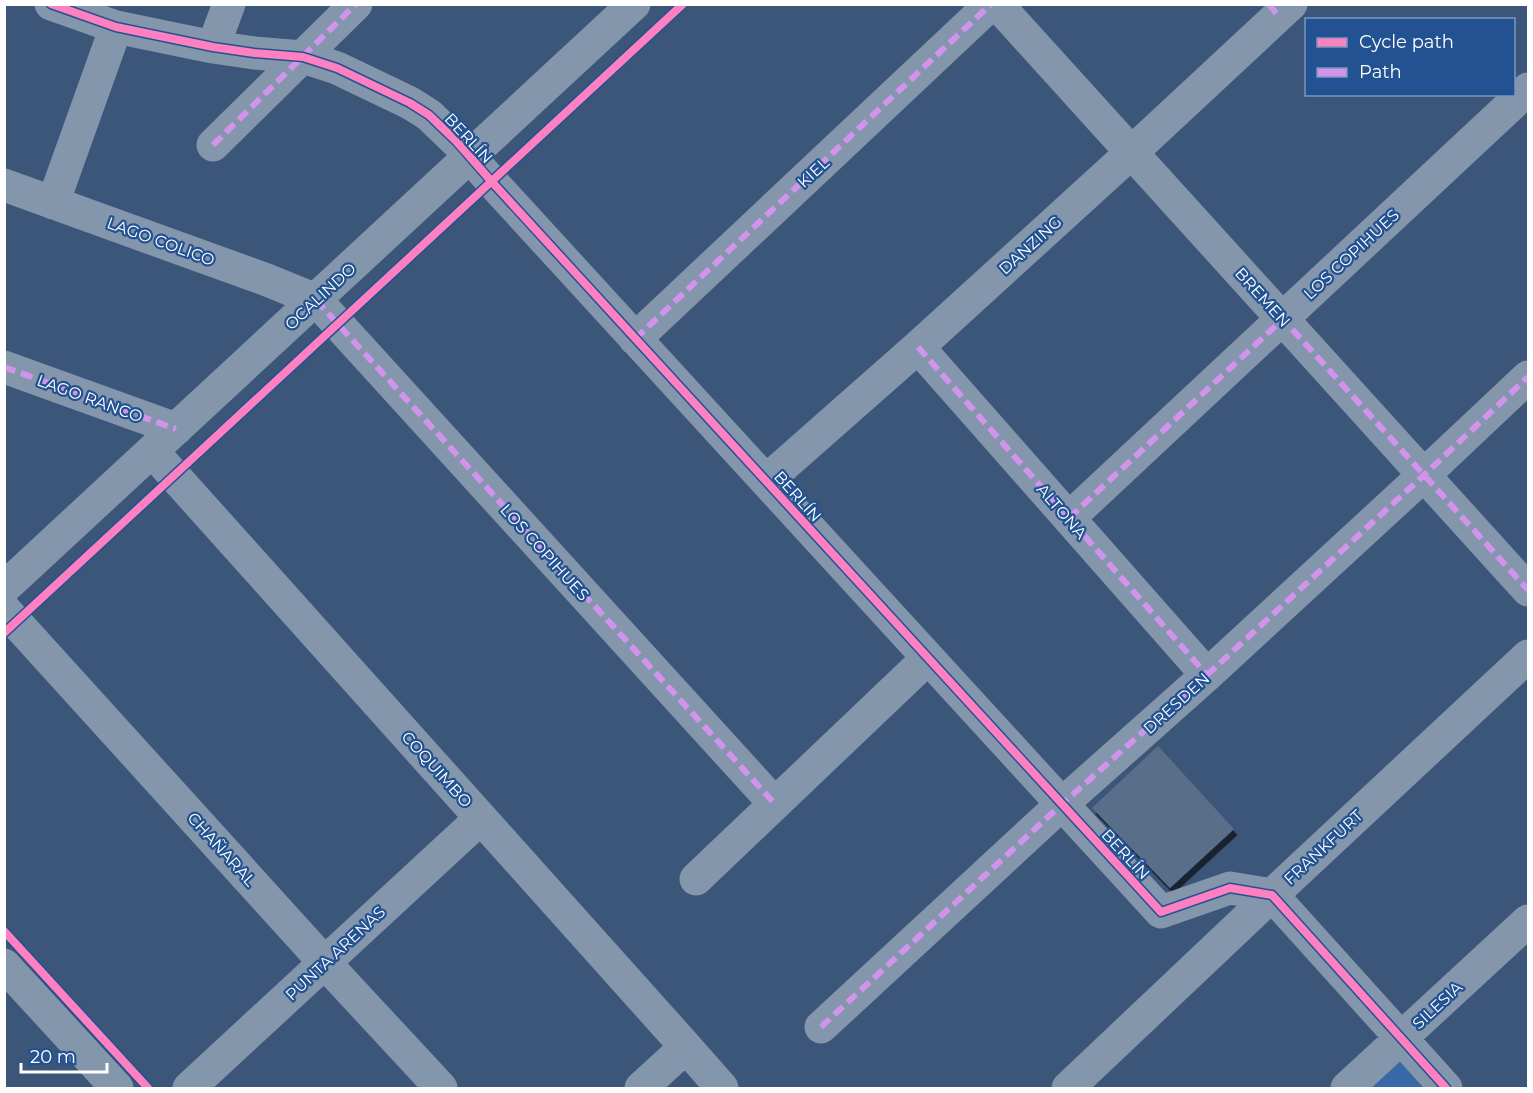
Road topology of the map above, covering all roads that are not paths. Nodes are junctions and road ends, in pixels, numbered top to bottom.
1 (51, 4) edge
2 (229, 4) edge
3 (356, 4) edge
4 (634, 4) edge
5 (991, 4) edge
6 (998, 4) edge
7 (1279, 8) edge
8 (116, 27) junction
9 (213, 47) junction
10 (303, 57) junction
11 (1528, 89) edge
12 (213, 145) dead end
13 (1132, 152) junction
14 (469, 157) junction
15 (4, 185) edge
16 (53, 203) junction
17 (316, 300) junction
18 (1282, 319) junction
19 (635, 339) junction
20 (918, 347) junction
21 (4, 368) edge
22 (1528, 377) edge
23 (176, 429) junction
24 (152, 451) junction
25 (1424, 476) junction
26 (766, 481) junction
27 (1069, 518) junction
28 (4, 588) edge
29 (1528, 590) edge
30 (4, 609) edge
31 (1528, 656) edge
32 (928, 658) junction
33 (1207, 675) junction
34 (775, 804) junction
35 (1062, 804) junction
36 (481, 818) junction
37 (696, 879) dead end
38 (1272, 895) junction
39 (1528, 921) edge
40 (325, 963) junction
41 (4, 965) edge
42 (821, 1027) dead end
43 (1401, 1038) junction
44 (686, 1047) junction
45 (117, 1089) edge
46 (189, 1089) edge
47 (441, 1089) edge
48 (641, 1089) edge
49 (722, 1089) edge
50 (1068, 1089) edge
51 (1347, 1089) edge
52 (1446, 1089) edge

1 - 8 street, BERLÍN
2 - 9 street
3 - 10 street
4 - 14 street, OCALINDO
5 - 19 street, KIEL
6 - 13 street, BREMEN
7 - 13 street, DANZING
8 - 9 street, BERLÍN
8 - 16 street
9 - 10 street, BERLÍN
10 - 12 street
10 - 14 street, BERLÍN
11 - 18 street, LOS COPIHUES
13 - 18 street, BREMEN
13 - 20 street, DANZING
14 - 17 street, OCALINDO
14 - 19 street, BERLÍN
15 - 16 street, LAGO COLICO
16 - 17 street, LAGO COLICO
17 - 23 street, OCALINDO
17 - 34 street, LOS COPIHUES
18 - 25 street, BREMEN
18 - 27 street, LOS COPIHUES
19 - 26 street, BERLÍN
20 - 26 street, DANZING
20 - 27 street, ALTONA
21 - 23 street, LAGO RANCO
22 - 25 street, DRESDEN
23 - 24 street, OCALINDO
24 - 28 street, OCALINDO
24 - 36 street, COQUIMBO
25 - 29 street, BREMEN
25 - 33 street, DRESDEN
26 - 32 street, BERLÍN
27 - 33 street, ALTONA
30 - 40 street, CHAÑARAL
31 - 38 street, FRANKFURT
32 - 34 street
32 - 35 street, BERLÍN
33 - 35 street, DRESDEN
34 - 37 street
35 - 38 street, BERLÍN
35 - 42 street, DRESDEN
36 - 40 street, PUNTA ARENAS
36 - 44 street, COQUIMBO
38 - 43 street
38 - 50 street, FRANKFURT
39 - 43 street, SILESIA
40 - 46 street, PUNTA ARENAS
40 - 47 street, CHAÑARAL
41 - 45 street
43 - 51 street, SILESIA
43 - 52 street
44 - 48 street
44 - 49 street, COQUIMBO

